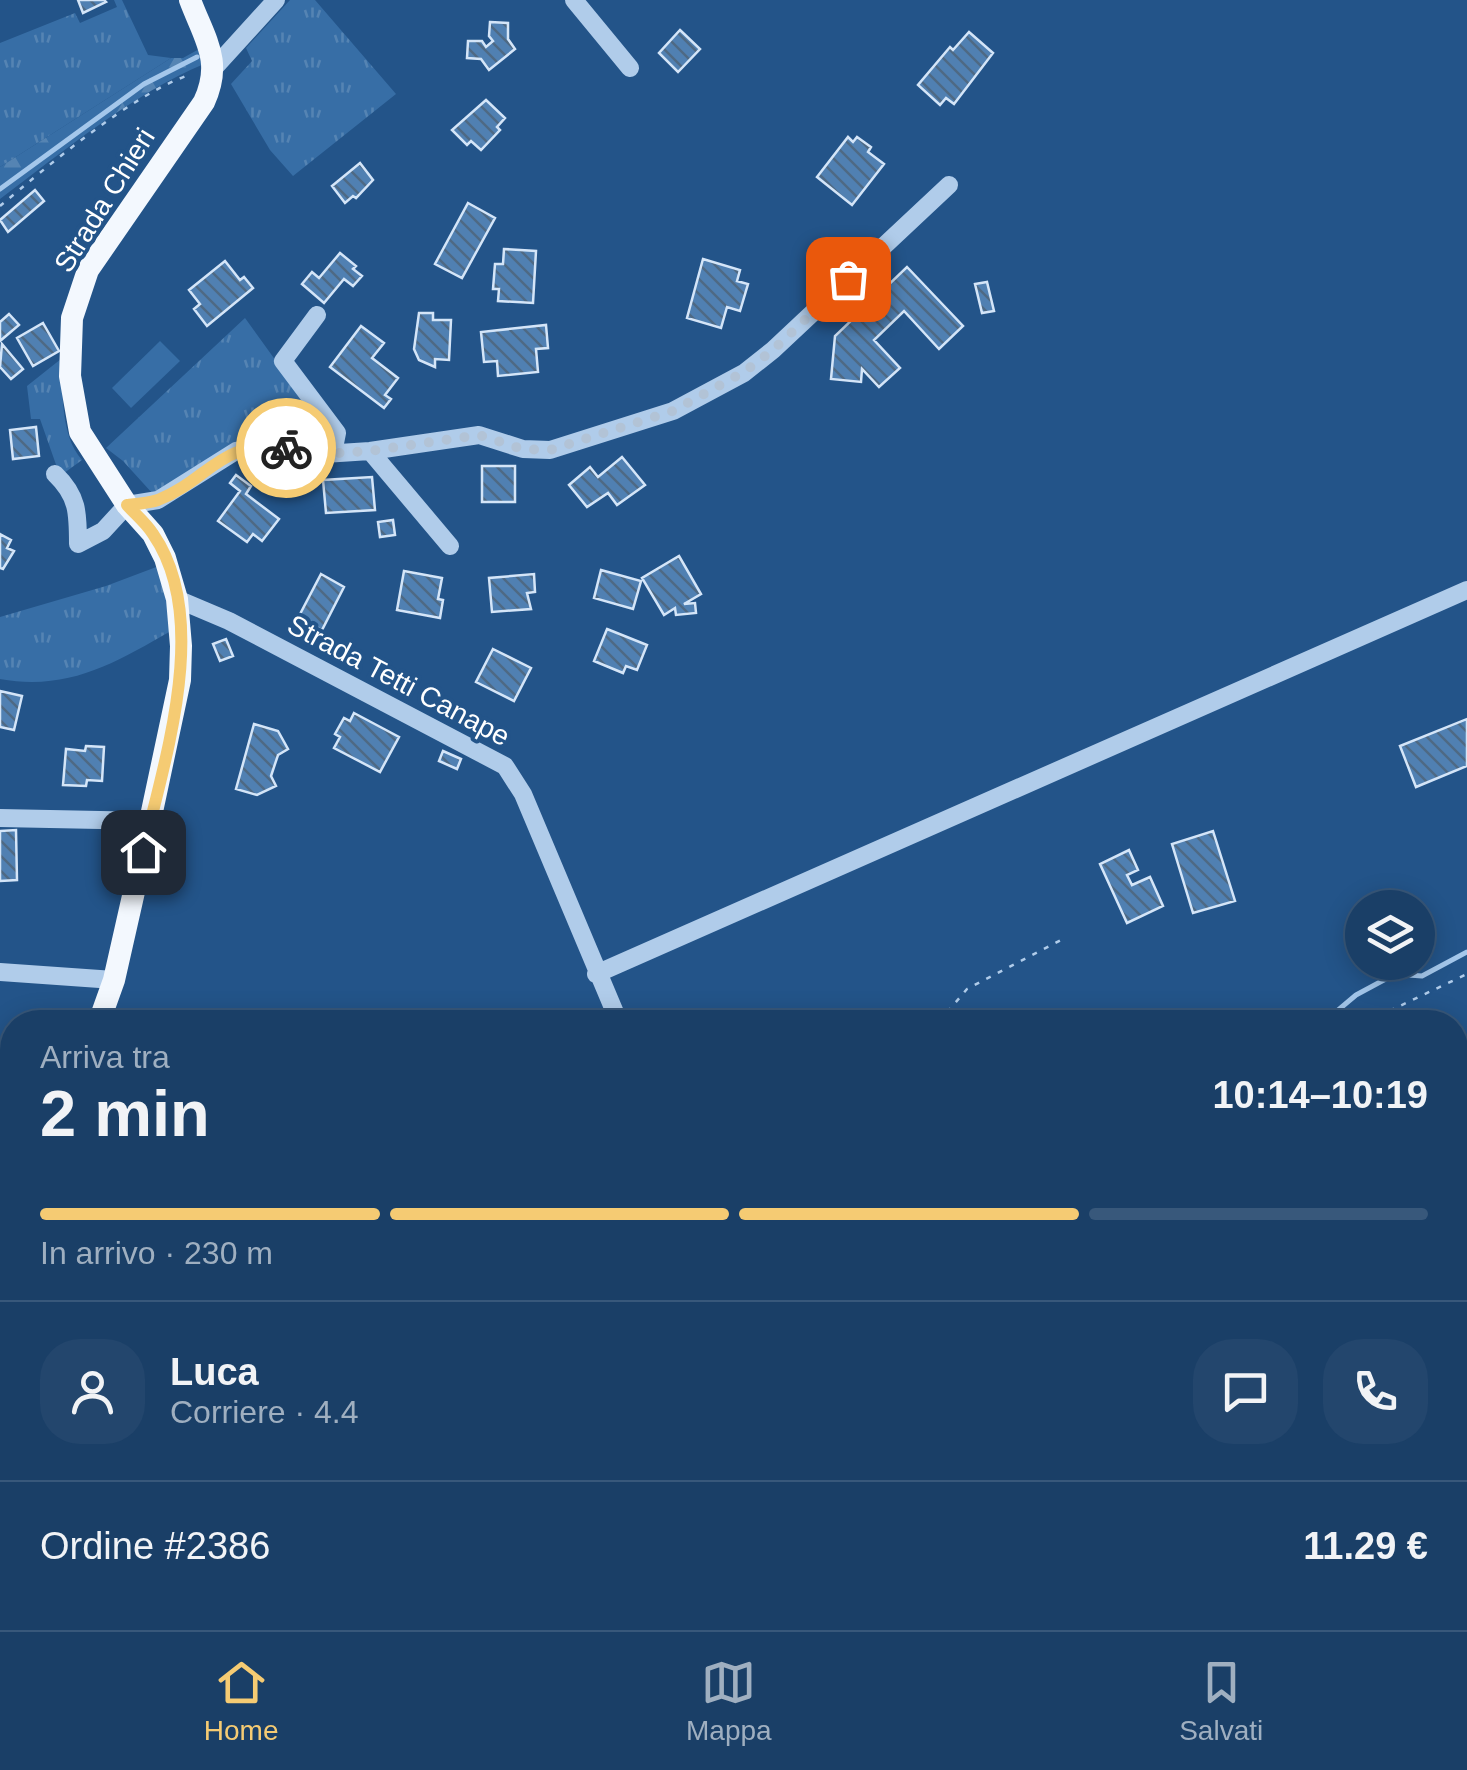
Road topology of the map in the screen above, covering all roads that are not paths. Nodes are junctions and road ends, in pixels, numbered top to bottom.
1 (190, 0) edge
2 (276, 0) edge
3 (574, 0) edge
4 (215, 67) junction
5 (630, 68) dead end
6 (949, 186) dead end
7 (317, 315) dead end
8 (370, 451) junction
9 (332, 453) junction
10 (55, 474) dead end
11 (127, 505) junction
12 (450, 546) dead end
13 (1467, 590) edge
14 (177, 599) junction
15 (0, 818) edge
16 (150, 820) junction
17 (0, 972) edge
18 (596, 974) junction
19 (114, 980) junction
20 (103, 1010) edge
21 (612, 1010) edge

1 - 4 main road
2 - 4 street, Strada Chieri
3 - 5 street
4 - 11 main road, Strada Chieri
6 - 8 street
7 - 9 street
8 - 9 street
8 - 12 street
9 - 11 street
10 - 11 street
11 - 14 main road, Strada Chieri
13 - 18 street
14 - 16 main road, Strada Chieri
14 - 18 street, Strada Tetti Canape
15 - 16 street
16 - 19 main road, Strada Chieri
17 - 19 street
18 - 21 street, Strada Tetti Canape
19 - 20 main road, Strada Chieri

